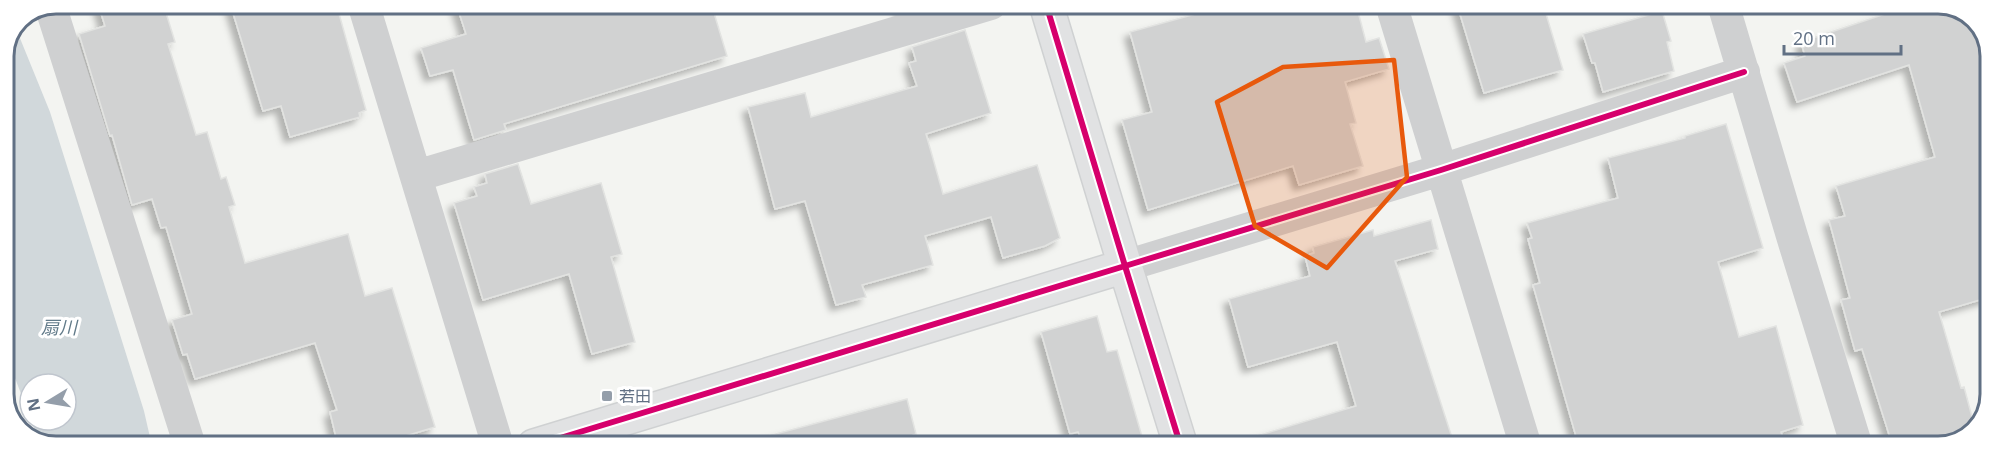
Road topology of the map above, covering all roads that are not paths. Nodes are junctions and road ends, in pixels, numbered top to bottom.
1 (53, 14) edge
2 (366, 14) edge
3 (958, 14) edge
4 (1049, 14) edge
5 (1394, 14) edge
6 (1726, 14) edge
7 (1744, 72) junction
8 (1441, 170) junction
9 (416, 176) junction
10 (1125, 266) junction
11 (187, 436) edge
12 (495, 436) edge
13 (567, 436) edge
14 (1178, 436) edge
15 (1523, 436) edge
16 (1854, 436) edge

1 - 11 street
2 - 9 street
3 - 9 street
4 - 10 street
5 - 8 street
6 - 7 street
7 - 8 street
7 - 16 street
8 - 10 street
8 - 15 street
9 - 12 street
10 - 13 street
10 - 14 street

